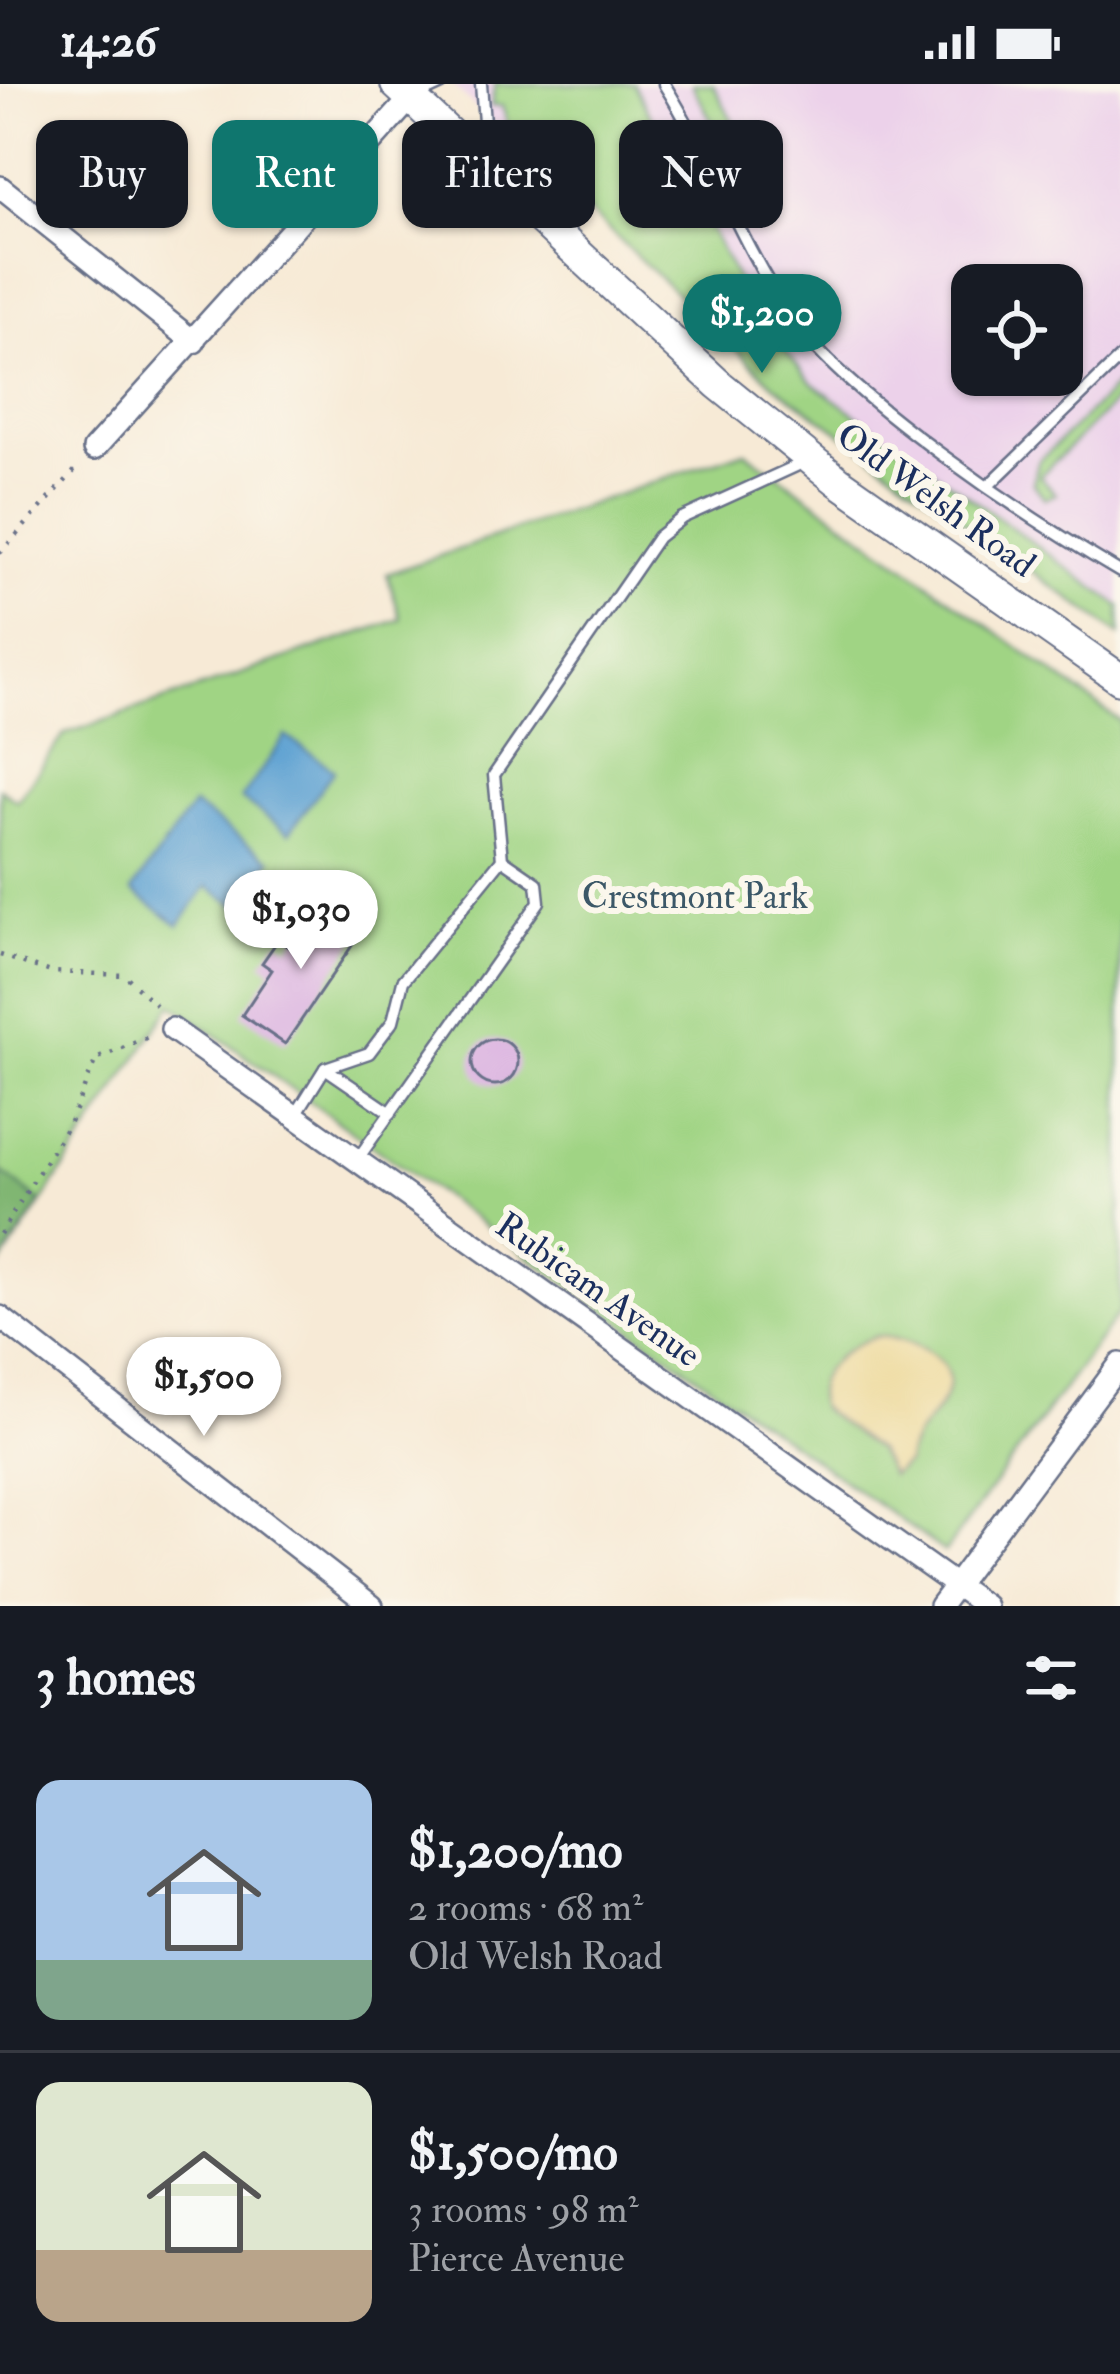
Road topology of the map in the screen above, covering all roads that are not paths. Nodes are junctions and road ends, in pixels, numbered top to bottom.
1 (442, 84) edge
2 (481, 84) edge
3 (664, 84) edge
4 (408, 89) edge
5 (440, 120) edge
6 (484, 120) edge
7 (0, 187) edge
8 (552, 228) edge
9 (194, 341) junction
10 (1120, 358) edge
11 (94, 449) road end
12 (811, 459) junction
13 (989, 484) junction
14 (1120, 572) edge
15 (1120, 679) edge
16 (502, 859) junction
17 (172, 1029) road end
18 (325, 1068) junction
19 (391, 1113) junction
20 (295, 1116) junction
21 (357, 1160) junction
22 (0, 1317) edge
23 (1120, 1364) edge
24 (956, 1585) junction
25 (372, 1606) edge
26 (940, 1606) edge
27 (985, 1606) edge

1 - 4 lane
2 - 6 lane
3 - 13 lane
4 - 5 street, Old Welsh Road
4 - 9 street
7 - 9 street
8 - 12 street, Old Welsh Road
9 - 11 street
10 - 13 lane
12 - 15 street, Old Welsh Road
12 - 16 lane
13 - 14 lane
16 - 18 lane
16 - 19 lane
17 - 20 street, Rubicam Avenue
18 - 19 lane
18 - 20 lane
19 - 21 lane
20 - 21 street, Rubicam Avenue
21 - 24 street, Rubicam Avenue
22 - 25 street
23 - 24 street
24 - 26 street
24 - 27 street, Rubicam Avenue

